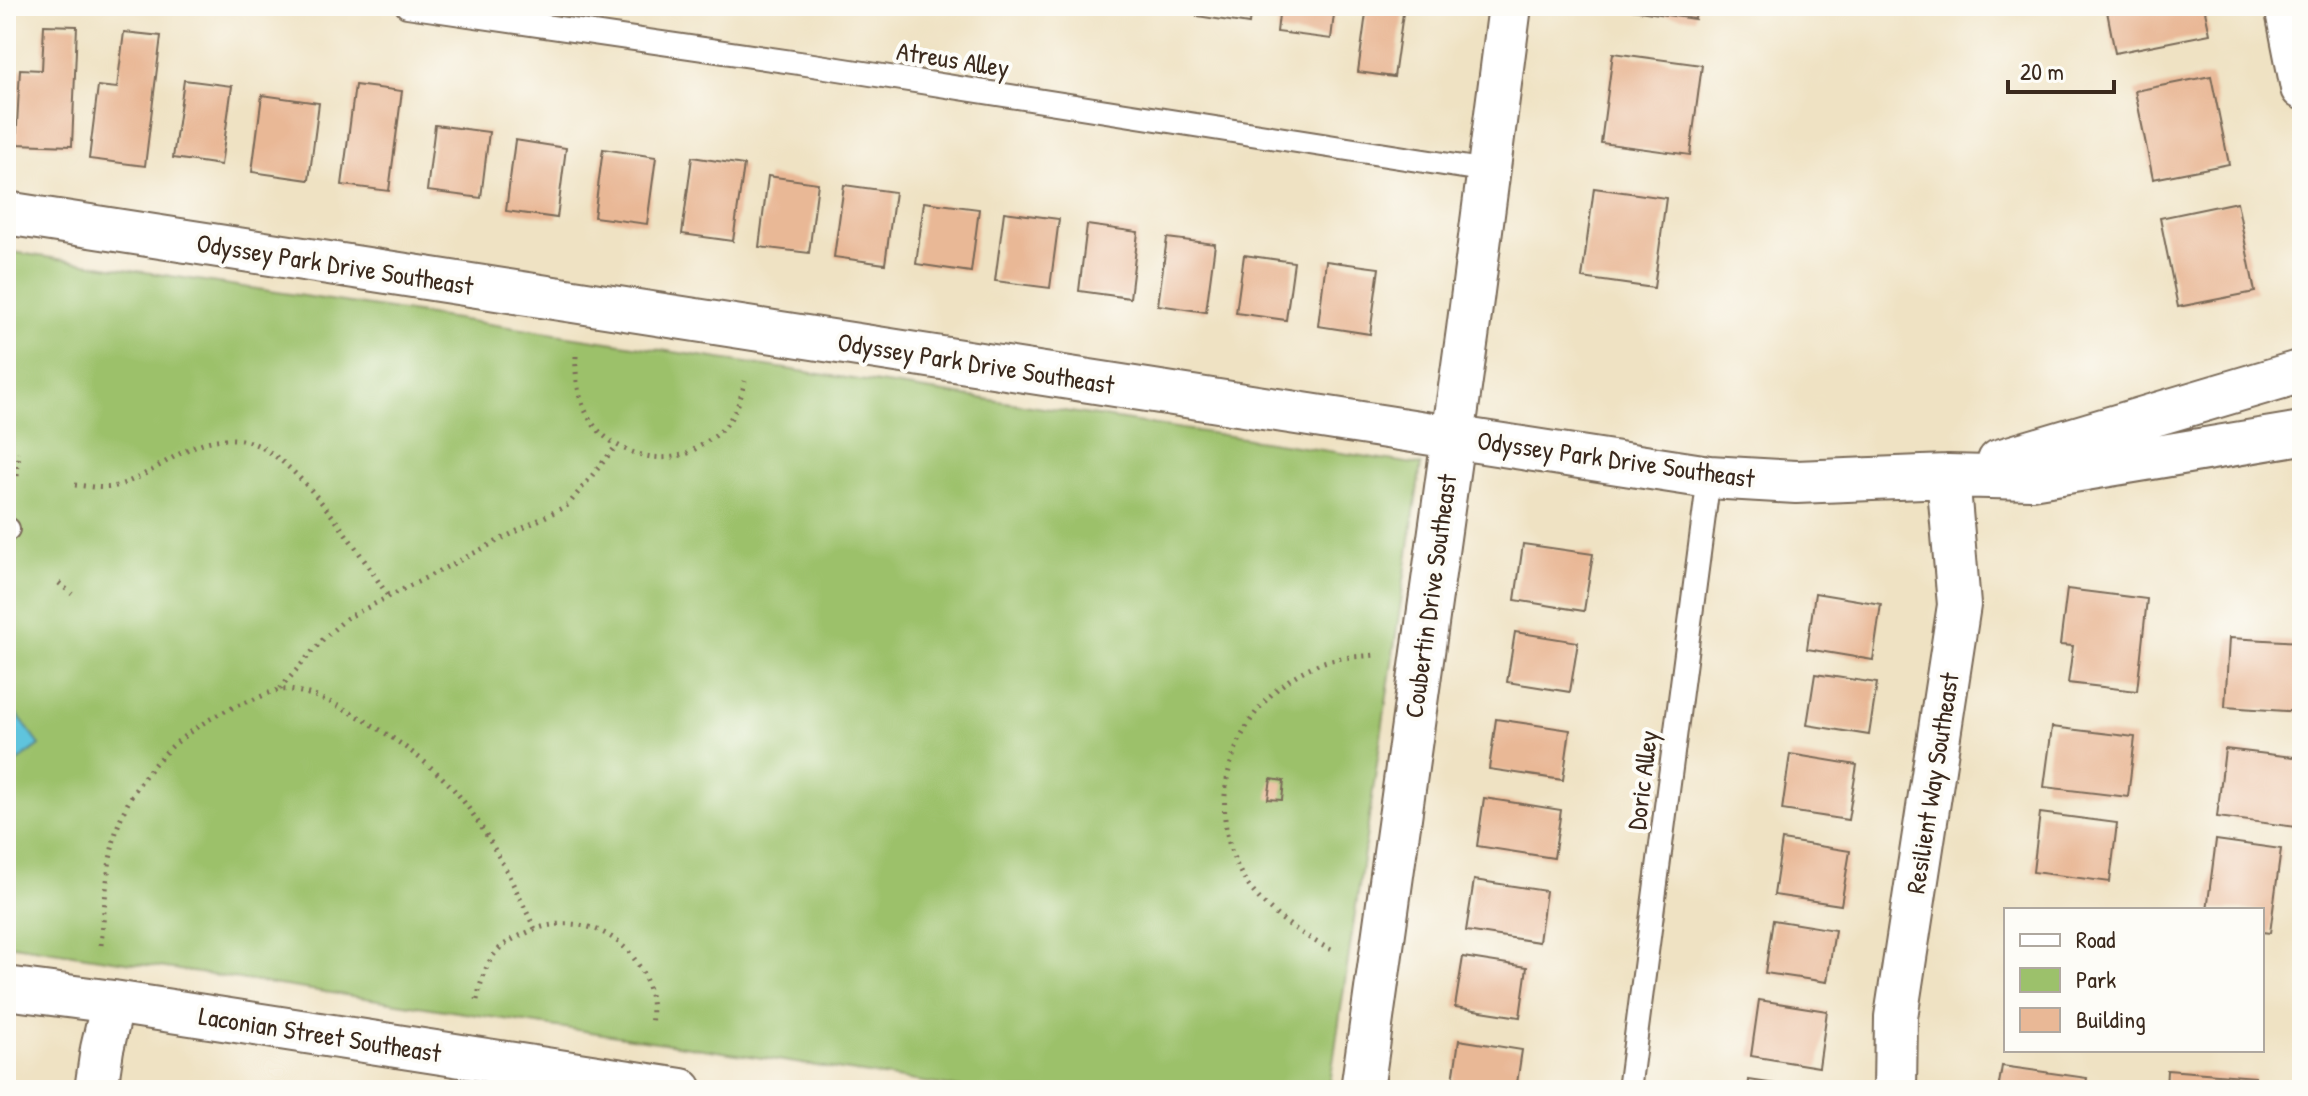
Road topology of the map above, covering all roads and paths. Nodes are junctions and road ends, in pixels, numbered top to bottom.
1 (407, 6) edge
2 (1510, 6) edge
3 (2286, 6) edge
4 (2302, 88) edge
5 (1488, 171) junction
6 (6, 213) edge
7 (576, 356) dead end
8 (2302, 371) edge
9 (745, 381) dead end
10 (2302, 433) edge
11 (1452, 437) junction
12 (617, 445) junction
13 (19, 452) dead end
14 (17, 476) dead end
15 (1948, 476) junction
16 (1709, 477) junction
17 (75, 485) dead end
18 (59, 583) dead end
19 (72, 594) dead end
20 (388, 596) junction
21 (1375, 655) dead end
22 (280, 690) junction
23 (535, 929) junction
24 (101, 945) dead end
25 (1331, 950) dead end
26 (6, 988) edge
27 (477, 1000) dead end
28 (113, 1002) junction
29 (651, 1026) dead end
30 (96, 1090) edge
31 (681, 1090) edge
32 (1362, 1090) edge
33 (1629, 1090) edge
34 (1895, 1090) edge

1 - 5 lane, Atreus Alley
2 - 5 street, Coubertin Drive Southeast
3 - 4 street
5 - 11 street, Coubertin Drive Southeast
6 - 11 street, Odyssey Park Drive Southeast
7 - 12 path
8 - 15 street, Odyssey Park Drive Southeast
9 - 12 path
10 - 15 street, Odyssey Park Drive Southeast
11 - 16 street, Odyssey Park Drive Southeast
11 - 32 street, Coubertin Drive Southeast
12 - 20 path
13 - 14 path
15 - 16 street, Odyssey Park Drive Southeast
15 - 34 street, Resilient Way Southeast
16 - 33 lane, Doric Alley
17 - 20 path
18 - 19 path
20 - 22 path
21 - 25 path
22 - 23 path
22 - 24 path
23 - 27 path
23 - 29 path
26 - 28 street, Laconian Street Southeast
28 - 30 street
28 - 31 street, Laconian Street Southeast

